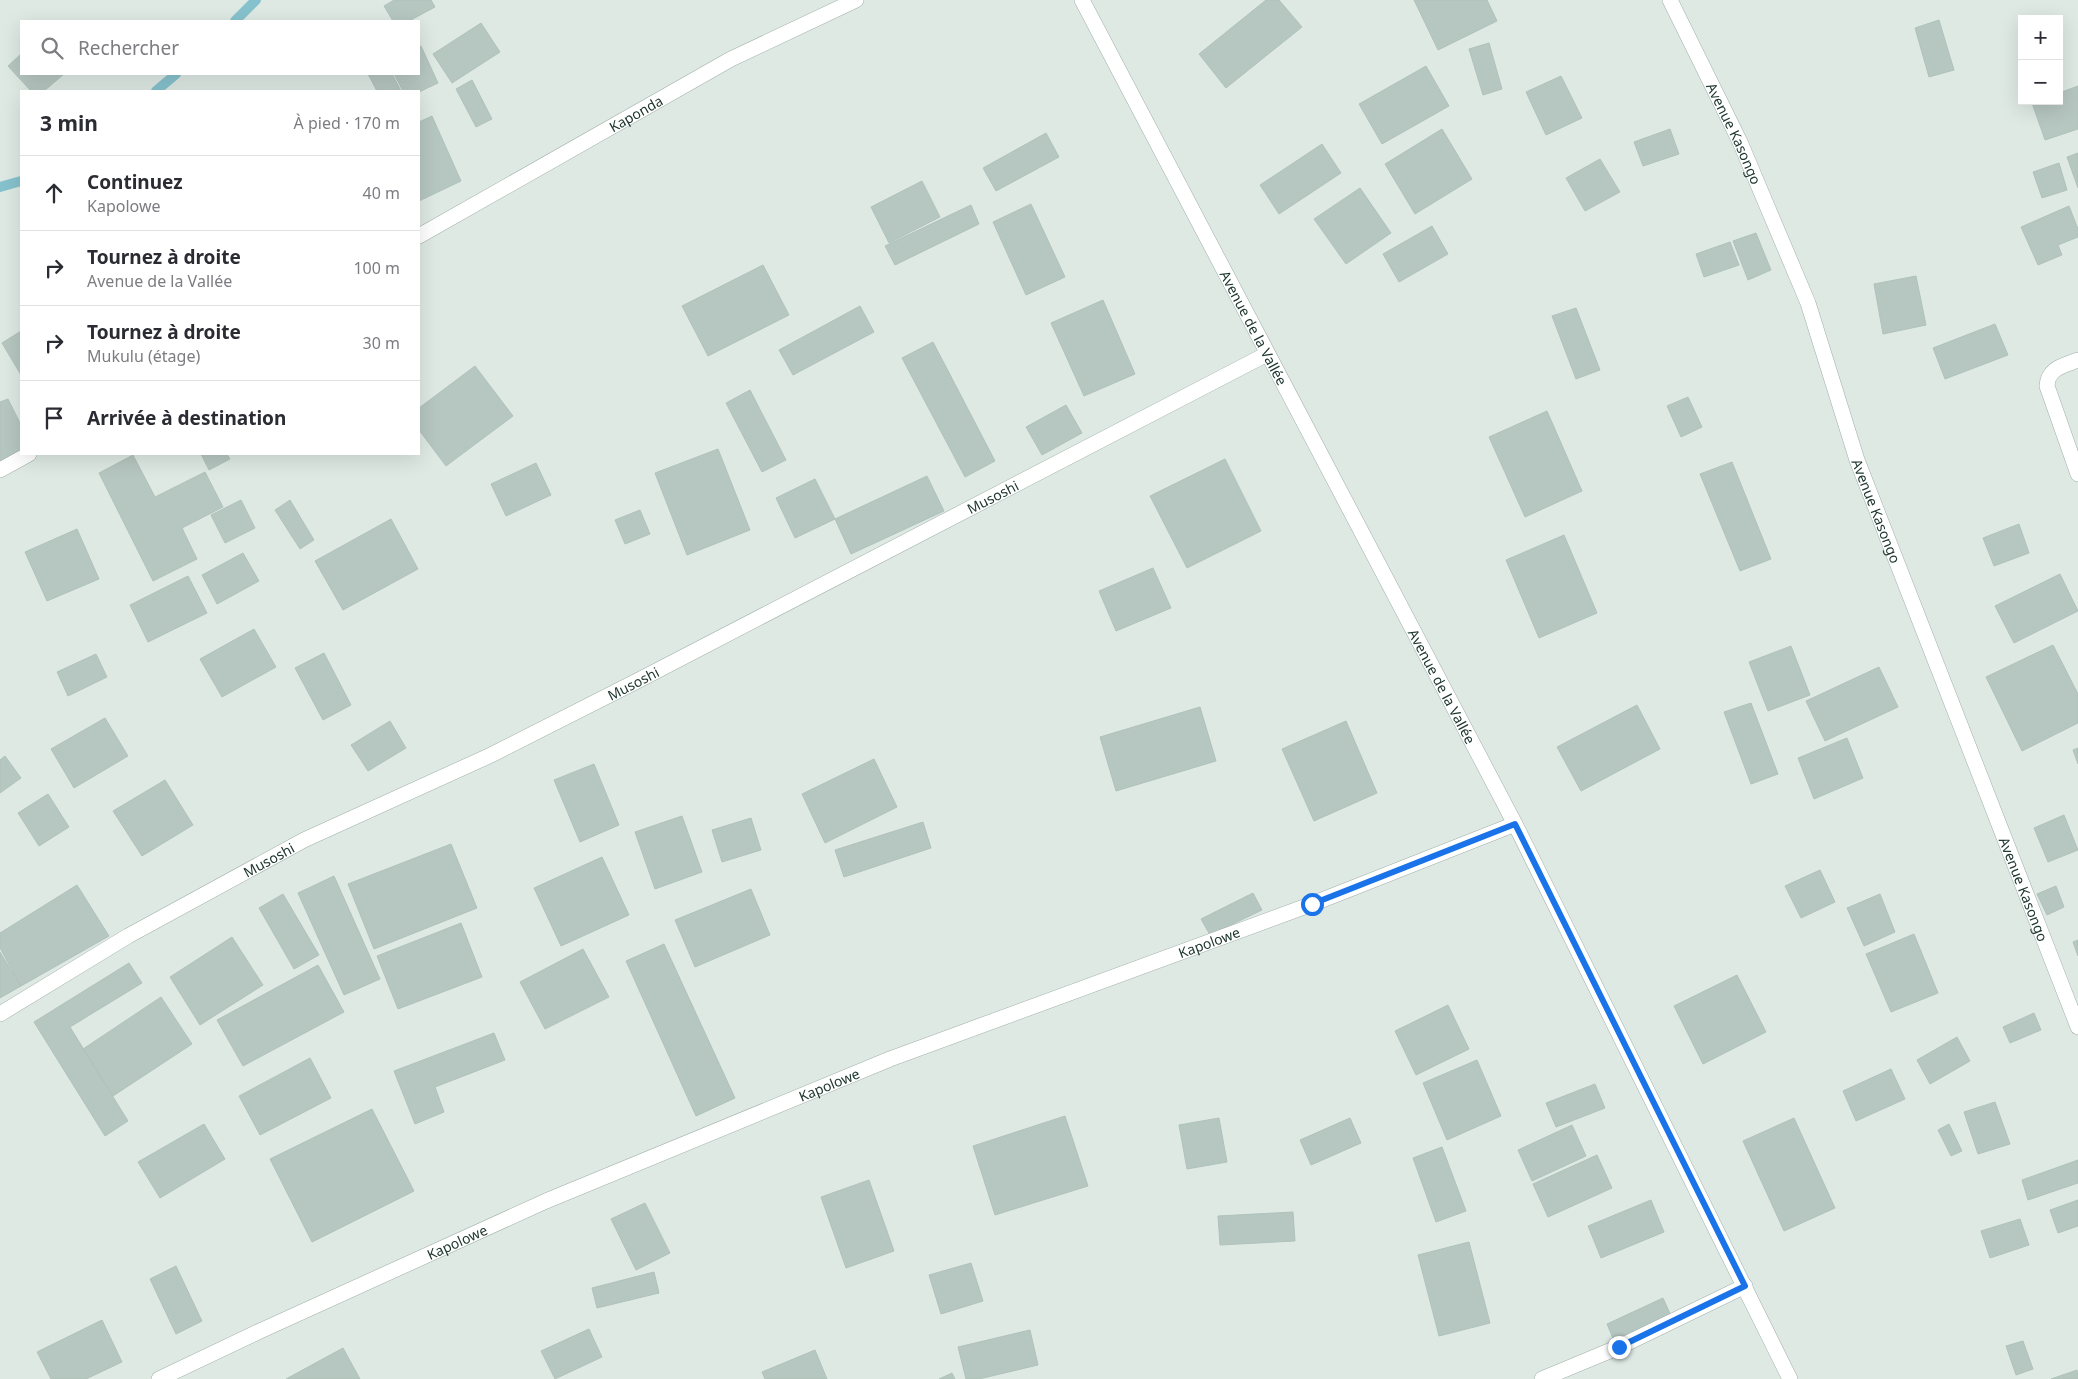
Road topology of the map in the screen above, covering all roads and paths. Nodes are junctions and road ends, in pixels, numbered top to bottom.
1 (856, 0) edge
2 (1082, 0) edge
3 (1675, 1) edge
4 (420, 235) edge
5 (1267, 354) junction
6 (2078, 360) edge
7 (27, 455) edge
8 (0, 470) edge
9 (2078, 474) edge
10 (1515, 824) junction
11 (0, 1014) edge
12 (2078, 1027) edge
13 (1745, 1286) junction
14 (159, 1379) edge
15 (1542, 1379) edge
16 (1790, 1379) edge

1 - 4 street, Kaponda
2 - 5 street, Avenue de la Vallée
3 - 12 street, Avenue Kasongo
5 - 10 street, Avenue de la Vallée
5 - 11 street, Musoshi
6 - 9 street
7 - 8 street
10 - 13 street, Avenue de la Vallée
10 - 14 street, Kapolowe
13 - 15 street
13 - 16 street, Avenue de la Vallée

